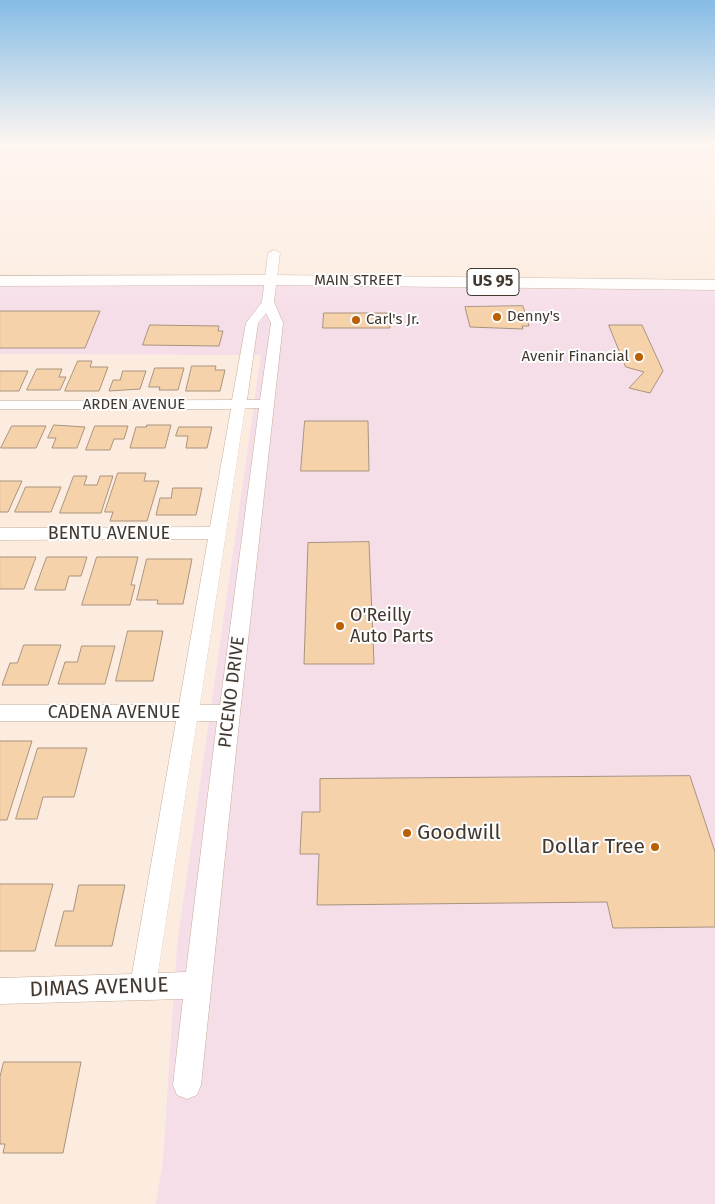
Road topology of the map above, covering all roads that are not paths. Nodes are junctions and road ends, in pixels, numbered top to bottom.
1 (274, 253) dead end
2 (271, 280) junction
3 (0, 281) edge
4 (715, 285) edge
5 (268, 302) junction
6 (238, 404) junction
7 (267, 404) junction
8 (0, 405) edge
9 (0, 534) edge
10 (218, 534) junction
11 (0, 713) edge
12 (186, 713) junction
13 (229, 713) junction
14 (197, 984) junction
15 (143, 986) junction
16 (0, 991) edge
17 (187, 1085) dead end

1 - 2 street, PICENO DRIVE
2 - 3 highway, MAIN STREET / US 95
2 - 4 highway, MAIN STREET / US 95
2 - 5 street, PICENO DRIVE
5 - 6 street, PICENO DRIVE
5 - 7 street, PICENO DRIVE
6 - 7 street, ARDEN AVENUE
6 - 8 street, ARDEN AVENUE
6 - 10 street, PICENO DRIVE
7 - 13 street, PICENO DRIVE
9 - 10 street, BENTU AVENUE
10 - 12 street, PICENO DRIVE
11 - 12 street, CADENA AVENUE
12 - 13 street, CADENA AVENUE
12 - 15 street, PICENO DRIVE
13 - 14 street, PICENO DRIVE
14 - 15 street, DIMAS AVENUE
14 - 17 street, PICENO DRIVE
15 - 16 street, DIMAS AVENUE

